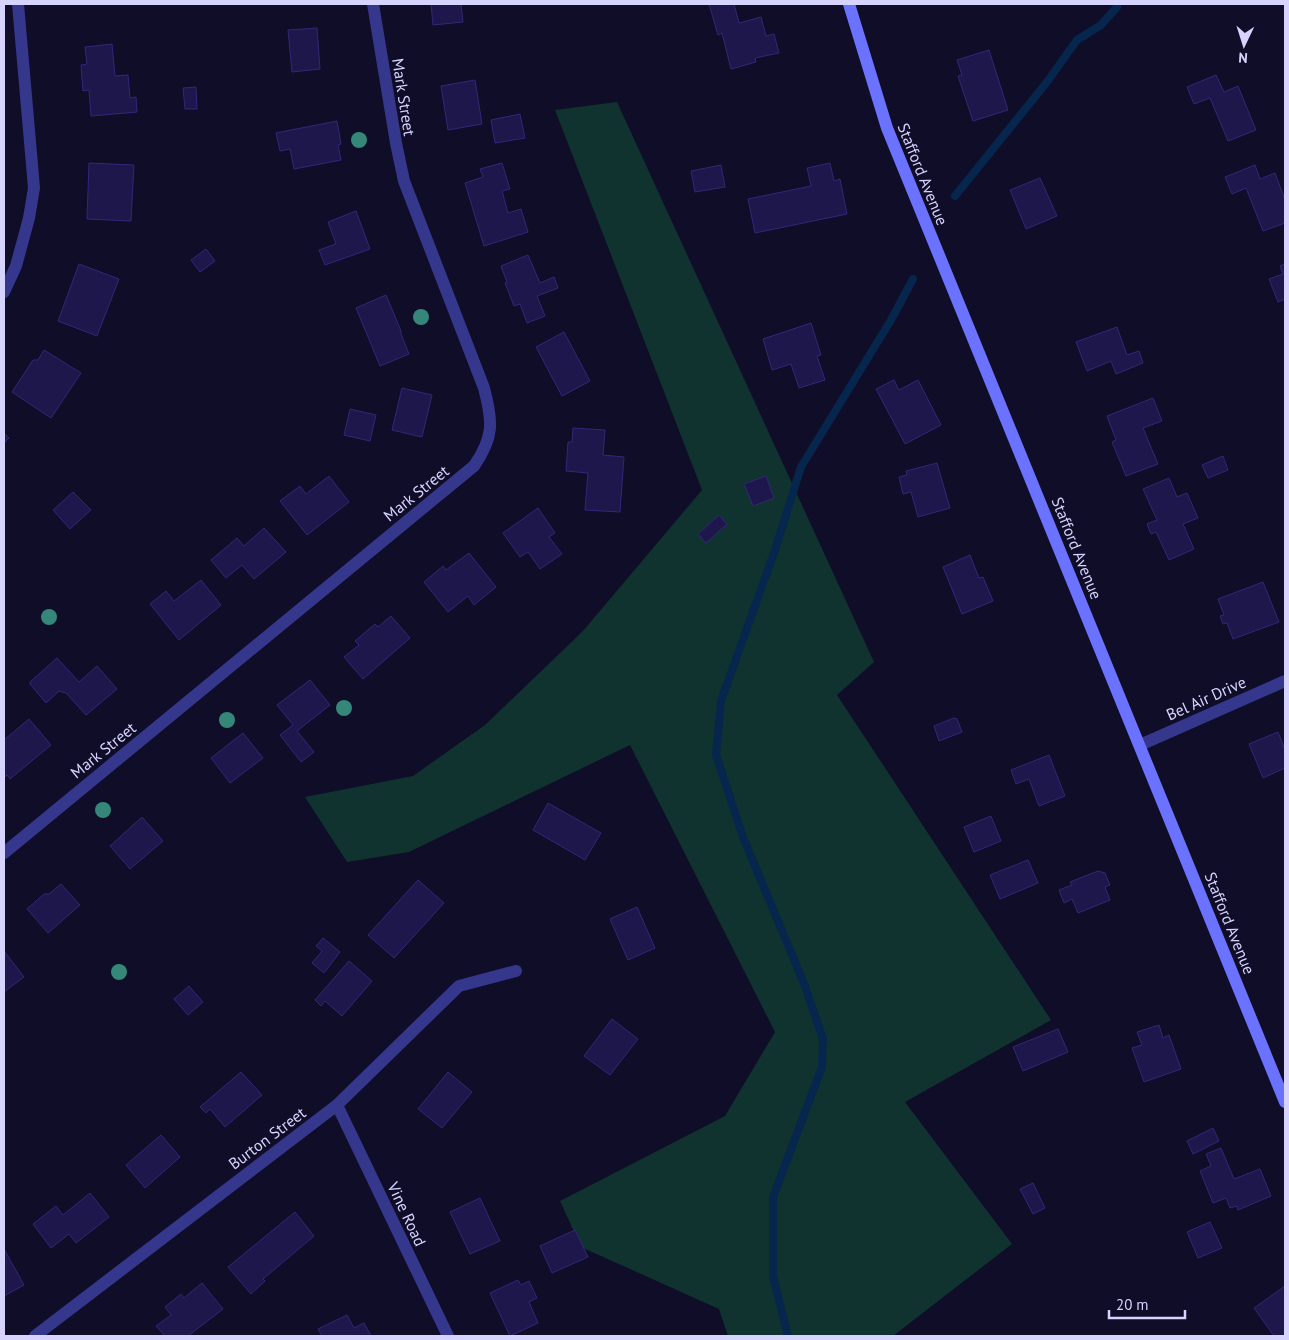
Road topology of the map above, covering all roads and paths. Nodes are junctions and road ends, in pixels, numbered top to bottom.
1 (18, 4) edge
2 (373, 4) edge
3 (848, 4) edge
4 (4, 292) edge
5 (1285, 681) edge
6 (1140, 745) junction
7 (4, 853) edge
8 (516, 971) dead end
9 (1285, 1102) edge
10 (338, 1105) junction
11 (35, 1336) edge
12 (448, 1336) edge

1 - 4 street
2 - 7 street, Mark Street
3 - 6 main road, Stafford Avenue
5 - 6 street, Bel Air Drive
6 - 9 main road, Stafford Avenue
8 - 10 street, Burton Street
10 - 11 street, Burton Street
10 - 12 street, Vine Road

